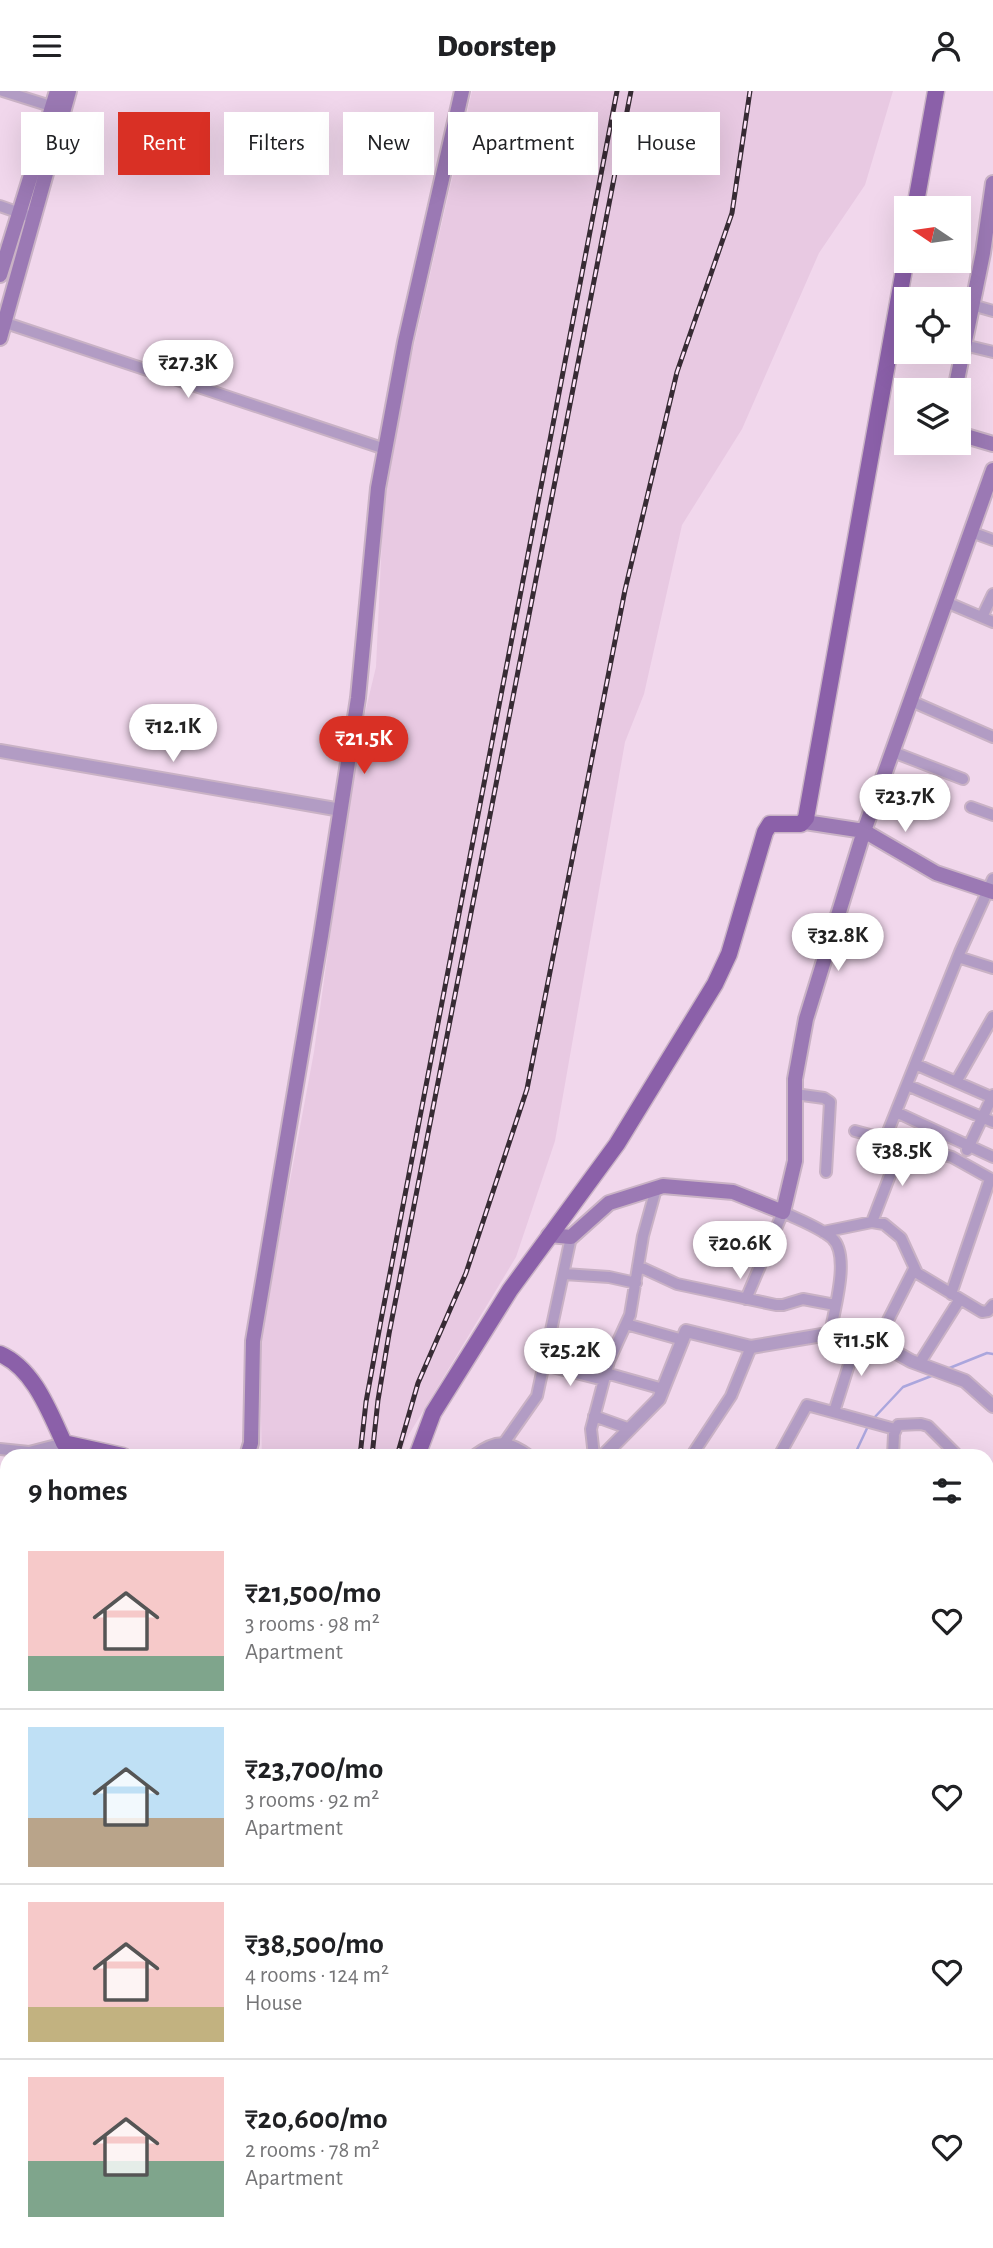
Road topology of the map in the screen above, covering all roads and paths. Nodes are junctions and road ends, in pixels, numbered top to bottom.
1 (3, 91) edge
2 (57, 91) edge
3 (69, 91) edge
4 (462, 91) edge
5 (936, 91) edge
6 (59, 109) junction
7 (993, 183) edge
8 (917, 196) edge
9 (0, 206) edge
10 (20, 213) junction
11 (34, 218) junction
12 (987, 259) edge
13 (903, 273) edge
14 (0, 275) edge
15 (972, 305) junction
16 (971, 310) edge
17 (993, 311) edge
18 (3, 322) edge
19 (0, 338) edge
20 (971, 347) edge
21 (993, 352) edge
22 (971, 438) edge
23 (993, 444) edge
24 (385, 449) junction
25 (993, 470) edge
26 (990, 488) edge
27 (971, 533) junction
28 (993, 540) edge
29 (993, 593) edge
30 (946, 602) junction
31 (982, 617) junction
32 (993, 622) edge
33 (911, 701) junction
34 (991, 733) edge
35 (0, 751) edge
36 (892, 752) junction
37 (963, 779) dead end
38 (971, 807) dead end
39 (341, 810) junction
40 (993, 814) edge
41 (804, 822) junction
42 (864, 831) junction
43 (991, 887) edge
44 (958, 957) junction
45 (993, 968) edge
46 (993, 1017) edge
47 (991, 1030) edge
48 (915, 1064) junction
49 (956, 1082) junction
50 (907, 1084) junction
51 (795, 1094) junction
52 (992, 1097) edge
53 (896, 1112) junction
54 (981, 1117) junction
55 (993, 1122) edge
56 (855, 1131) dead end
57 (885, 1139) junction
58 (902, 1144) junction
59 (969, 1146) junction
60 (993, 1157) edge
61 (962, 1162) junction
62 (826, 1172) dead end
63 (992, 1180) edge
64 (656, 1189) junction
65 (783, 1212) junction
66 (872, 1222) junction
67 (823, 1232) junction
68 (549, 1235) junction
69 (572, 1237) junction
70 (638, 1266) junction
71 (914, 1269) junction
72 (564, 1274) junction
73 (635, 1283) junction
74 (956, 1296) junction
75 (746, 1299) junction
76 (835, 1305) junction
77 (993, 1305) edge
78 (626, 1324) junction
79 (830, 1334) junction
80 (858, 1336) junction
81 (683, 1340) junction
82 (877, 1342) junction
83 (751, 1347) junction
84 (0, 1354) edge
85 (919, 1364) junction
86 (544, 1365) junction
87 (0, 1366) edge
88 (605, 1377) junction
89 (663, 1389) junction
90 (37, 1390) junction
91 (993, 1406) edge
92 (834, 1412) junction
93 (594, 1416) junction
94 (630, 1429) junction
95 (895, 1429) junction
96 (504, 1443) junction
97 (62, 1449) edge
98 (249, 1449) edge
99 (420, 1449) edge
100 (488, 1449) edge
101 (519, 1449) edge
102 (593, 1449) edge
103 (610, 1449) edge
104 (699, 1449) edge
105 (783, 1449) edge
106 (894, 1449) edge
107 (951, 1449) edge

1 - 6 street
2 - 6 main road
3 - 6 main road
4 - 24 main road
5 - 8 main road
6 - 10 main road
6 - 11 main road
7 - 12 main road
9 - 10 street
10 - 11 street
10 - 14 main road
11 - 18 main road
12 - 15 main road
13 - 41 main road
15 - 16 main road
15 - 17 street
18 - 19 main road
18 - 24 street
20 - 21 street
22 - 23 main road
24 - 39 main road
25 - 26 main road
26 - 27 main road
27 - 28 street
27 - 30 main road
29 - 31 street
30 - 31 street
30 - 33 main road
31 - 32 street
33 - 34 street
33 - 36 main road
35 - 39 street
36 - 37 street
36 - 42 main road
38 - 40 street
39 - 98 main road
41 - 42 main road
41 - 68 main road
42 - 43 main road
42 - 51 main road
43 - 44 street
44 - 45 street
44 - 48 street
46 - 47 street
47 - 49 street
48 - 49 street
48 - 50 street
49 - 52 street
50 - 53 street
50 - 54 street
51 - 62 street
51 - 65 main road
52 - 54 street
53 - 57 street
53 - 59 street
54 - 55 street
54 - 59 street
56 - 57 street
57 - 58 street
58 - 61 street
58 - 66 street
59 - 60 street
59 - 61 street
61 - 63 street
63 - 74 street
64 - 65 main road
64 - 69 main road
64 - 70 street
65 - 67 street
65 - 75 street
66 - 67 street
66 - 71 street
67 - 76 street
68 - 69 main road
68 - 99 main road
69 - 72 street
70 - 73 street
70 - 75 street
71 - 74 street
71 - 82 street
72 - 73 street
72 - 86 street
73 - 78 street
74 - 77 street
74 - 85 street
75 - 76 street
76 - 79 street
78 - 81 street
78 - 88 street
79 - 80 street
79 - 83 street
80 - 82 street
80 - 92 street
81 - 83 street
81 - 89 street
82 - 85 street
83 - 104 street
84 - 90 main road
85 - 91 street
86 - 88 street
86 - 96 street
87 - 90 main road
88 - 89 street
88 - 93 street
89 - 94 street
90 - 97 main road
92 - 95 street
92 - 105 street
93 - 94 street
93 - 102 street
94 - 103 street
95 - 106 street
95 - 107 street
96 - 100 street
96 - 101 street

